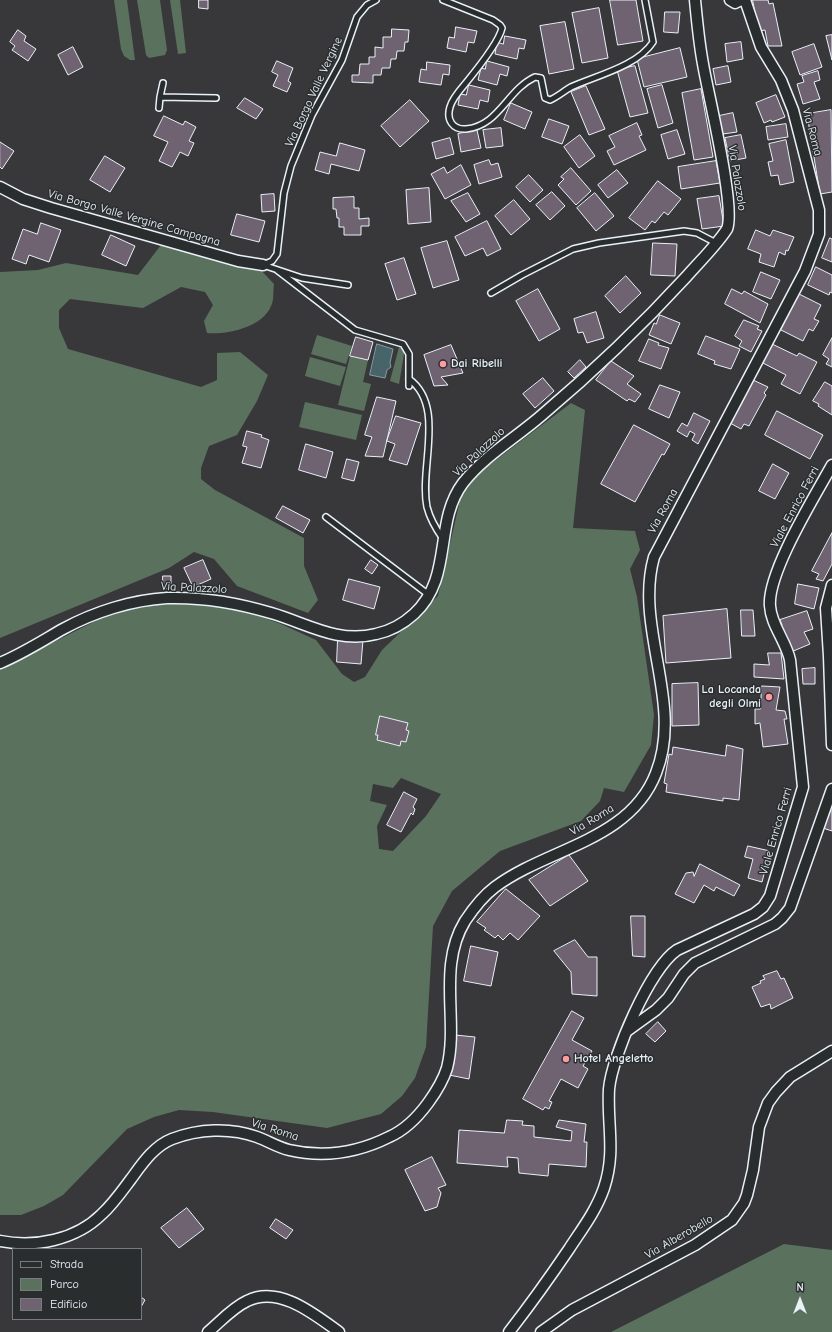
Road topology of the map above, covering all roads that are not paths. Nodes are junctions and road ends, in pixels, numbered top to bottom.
1 (376, 0) edge
2 (443, 0) edge
3 (645, 0) edge
4 (695, 0) edge
5 (730, 0) edge
6 (741, 0) edge
7 (745, 0) edge
8 (163, 83) dead end
9 (160, 97) junction
10 (216, 98) dead end
11 (159, 108) dead end
12 (0, 187) edge
13 (716, 243) junction
14 (263, 265) junction
15 (276, 270) junction
16 (348, 285) dead end
17 (491, 293) dead end
18 (409, 379) junction
19 (409, 386) dead end
20 (832, 465) edge
21 (326, 517) dead end
22 (444, 541) junction
23 (832, 585) edge
24 (430, 596) junction
25 (0, 663) edge
26 (832, 745) edge
27 (832, 789) edge
28 (628, 1032) junction
29 (832, 1051) edge
30 (0, 1241) edge
31 (208, 1332) edge
32 (339, 1332) edge
33 (509, 1332) edge
34 (541, 1332) edge

1 - 14 lane, Via Borgo Valle Vergine
2 - 3 lane
4 - 13 street, Via Palazzolo
5 - 6 street
7 - 30 street, Via Roma
8 - 9 lane
9 - 10 lane
9 - 11 lane
12 - 14 street, Via Borgo Valle Vergine Campagna
13 - 17 lane
13 - 22 street, Via Palazzolo
14 - 15 lane
15 - 16 lane
15 - 18 lane
18 - 19 lane
18 - 22 lane
20 - 28 street, Viale Enrico Ferri
21 - 24 lane
22 - 24 street, Via Palazzolo
23 - 26 street
24 - 25 street, Via Palazzolo
27 - 28 street
28 - 33 street, Viale Enrico Ferri
29 - 34 street, Via Alberobello
31 - 32 street

